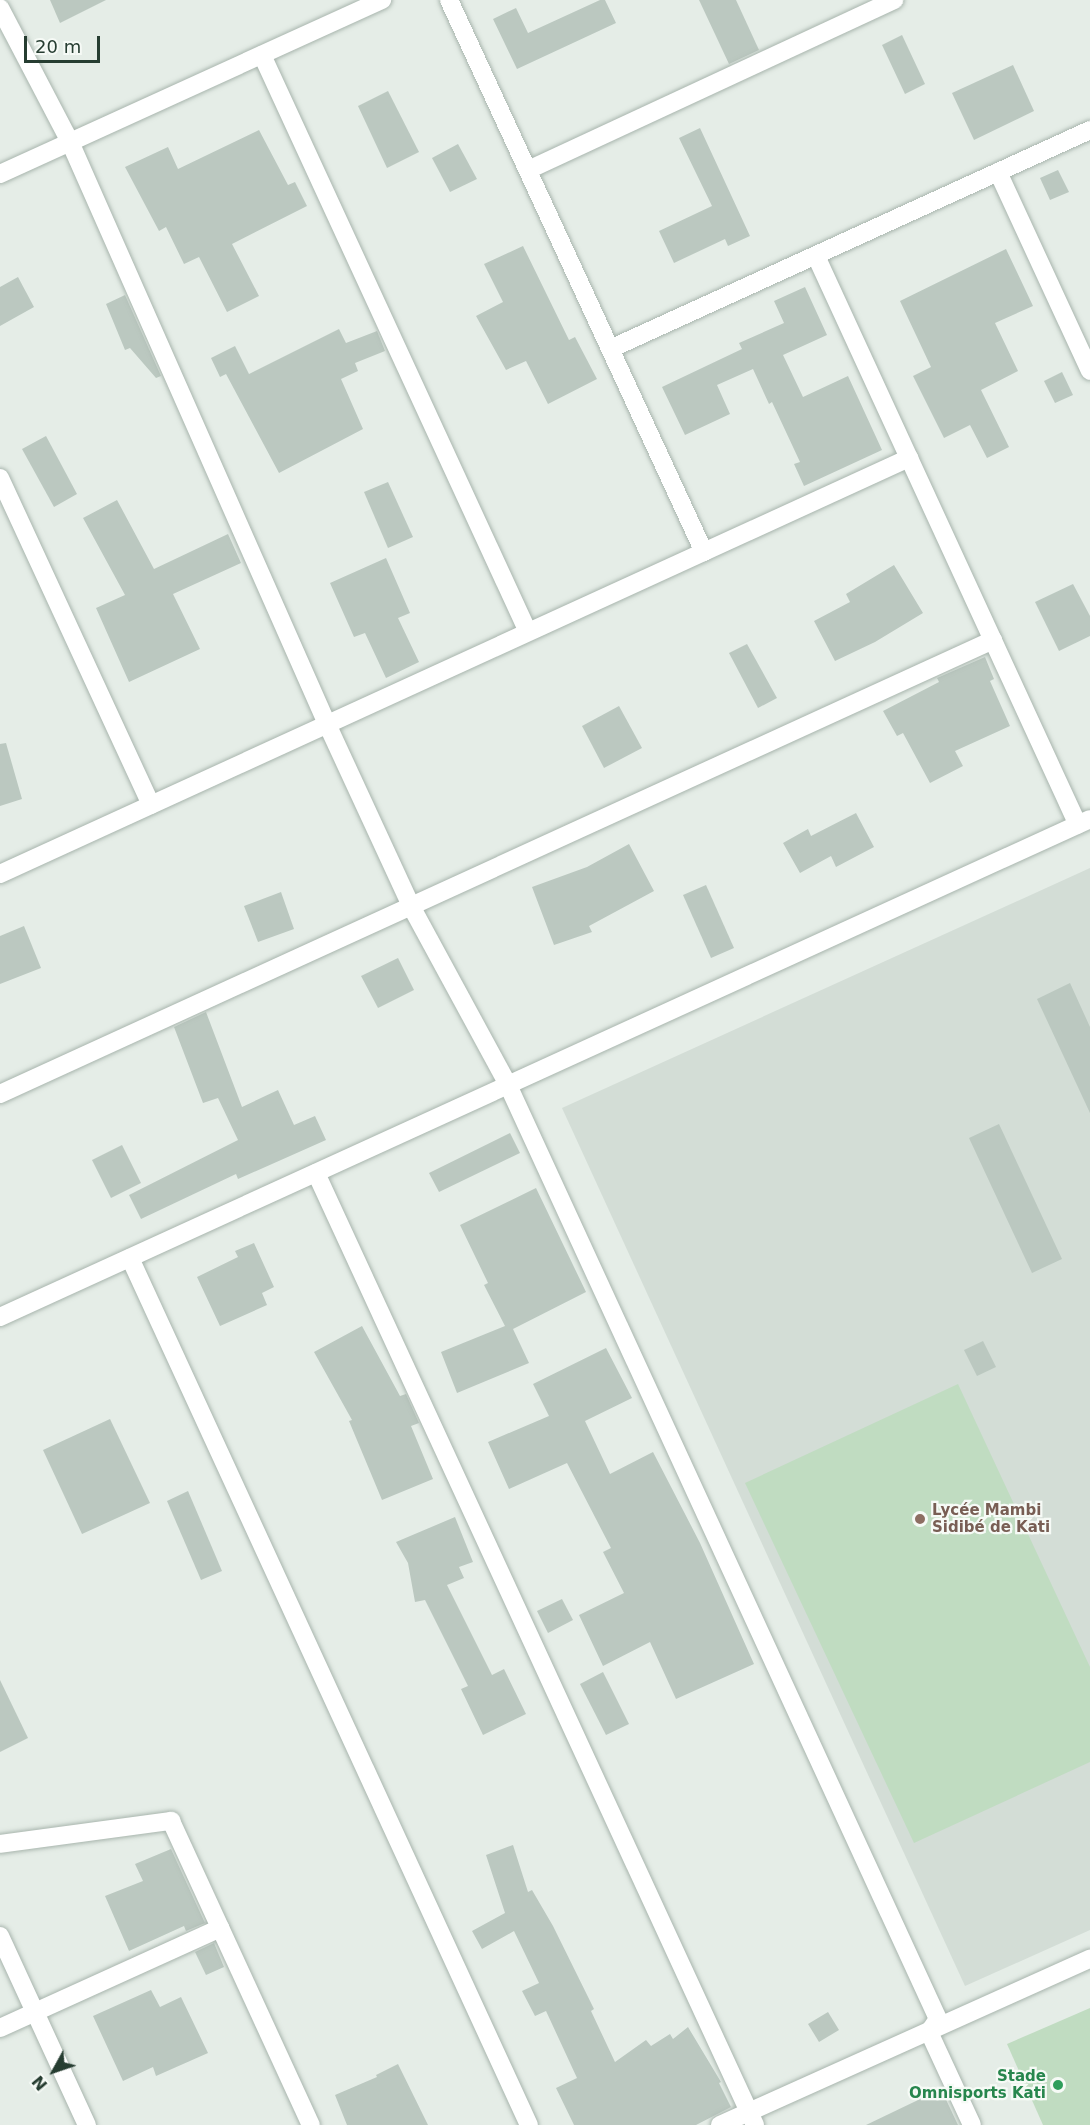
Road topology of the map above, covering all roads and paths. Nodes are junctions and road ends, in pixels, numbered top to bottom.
1 (382, 0) edge
2 (449, 0) edge
3 (894, 0) edge
4 (0, 8) edge
5 (262, 55) junction
6 (1090, 130) edge
7 (70, 141) junction
8 (528, 170) junction
9 (998, 172) junction
10 (0, 174) edge
11 (816, 256) junction
12 (610, 349) junction
13 (1090, 371) edge
14 (909, 458) junction
15 (0, 478) edge
16 (704, 552) junction
17 (528, 632) junction
18 (993, 640) junction
19 (327, 724) junction
20 (151, 805) junction
21 (1084, 822) edge
22 (0, 874) edge
23 (411, 906) junction
24 (507, 1085) junction
25 (0, 1094) edge
26 (316, 1173) junction
27 (130, 1258) junction
28 (0, 1317) edge
29 (0, 1844) edge
30 (220, 1928) junction
31 (0, 1936) edge
32 (1090, 1959) edge
33 (35, 2012) junction
34 (0, 2028) edge
35 (929, 2032) junction
36 (752, 2119) edge
37 (87, 2125) edge
38 (311, 2125) edge
39 (530, 2125) edge
40 (720, 2125) edge
41 (972, 2125) edge

1 - 5 street
2 - 8 street
3 - 8 street
4 - 7 street
5 - 7 street
5 - 17 street
6 - 9 street
7 - 10 street
7 - 19 street
8 - 12 street
9 - 11 street
9 - 13 street
11 - 12 street
11 - 14 street
12 - 16 street
14 - 16 street
14 - 18 street
15 - 20 street
16 - 17 street
17 - 19 street
18 - 21 street
18 - 23 street
19 - 20 street
19 - 23 street
20 - 22 street
21 - 24 street
23 - 24 street
23 - 25 street
24 - 26 street
24 - 35 street
26 - 27 street
26 - 36 street
27 - 28 street
27 - 39 street
29 - 30 street
30 - 33 street
30 - 38 street
31 - 33 street
32 - 35 street
33 - 34 street
33 - 37 street
35 - 36 street
35 - 41 street
36 - 40 street

